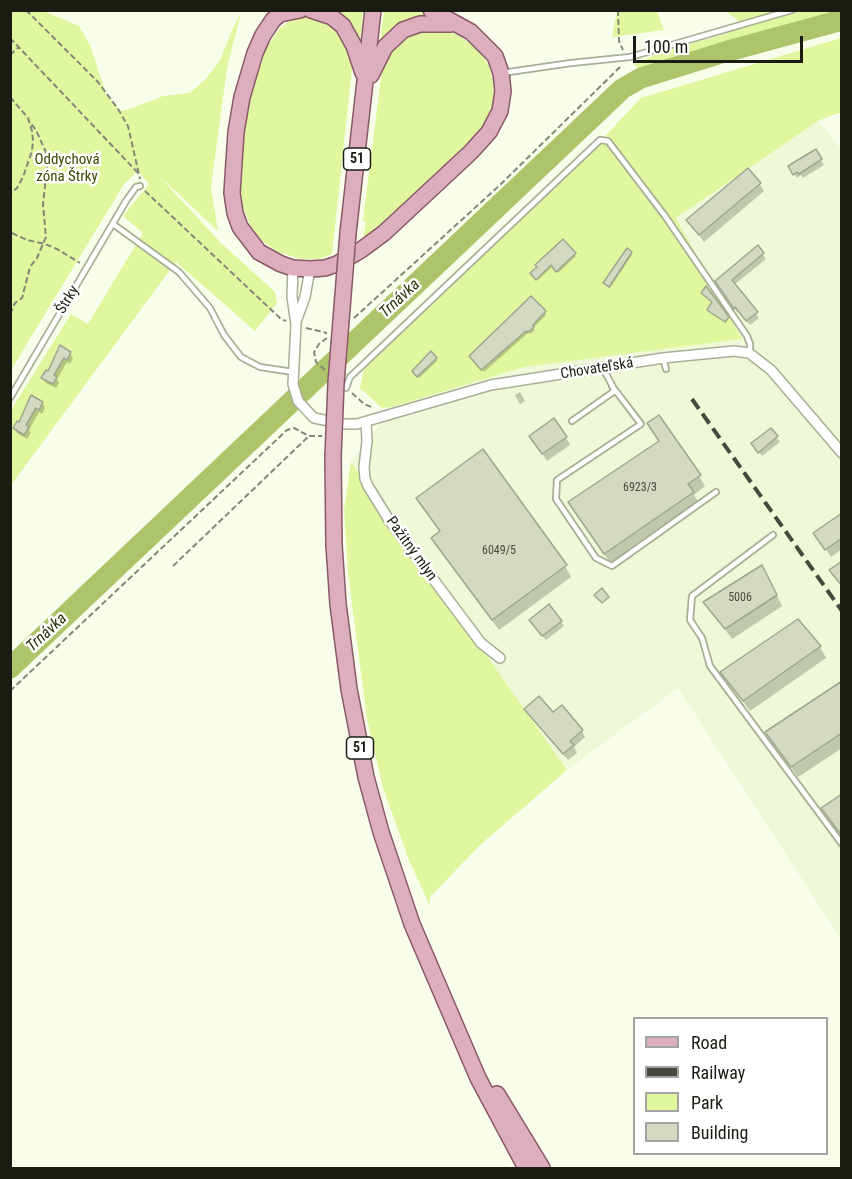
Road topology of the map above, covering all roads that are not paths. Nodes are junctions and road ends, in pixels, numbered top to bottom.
1 (300, 10) edge
2 (311, 10) edge
3 (373, 10) edge
4 (431, 10) edge
5 (792, 10) edge
6 (282, 12) edge
7 (459, 25) junction
8 (501, 74) junction
9 (366, 85) junction
10 (140, 186) road end
11 (113, 224) junction
12 (293, 268) junction
13 (310, 269) junction
14 (292, 323) junction
15 (749, 353) junction
16 (663, 358) junction
17 (603, 368) junction
18 (666, 369) dead end
19 (293, 372) junction
20 (612, 386) junction
21 (346, 388) road end
22 (10, 398) edge
23 (572, 421) dead end
24 (366, 422) junction
25 (842, 453) edge
26 (716, 492) dead end
27 (773, 535) dead end
28 (500, 658) dead end
29 (842, 844) edge
30 (455, 1025) junction
31 (526, 1168) edge
32 (542, 1168) edge

1 - 6 main road
2 - 9 main road
3 - 9 main road, 51
4 - 7 main road
5 - 8 lane
6 - 12 main road
7 - 8 main road
7 - 9 main road
8 - 13 main road
9 - 30 main road, 51, bridge
10 - 11 lane, Štrky
11 - 19 lane
11 - 22 lane, Štrky
12 - 13 main road
12 - 14 street
13 - 14 street
14 - 19 street
15 - 16 street, Chovateľská
15 - 21 lane
15 - 25 street
16 - 17 street, Chovateľská
16 - 18 lane
17 - 20 lane
17 - 24 street, Chovateľská
19 - 24 street, Chovateľská
20 - 23 lane
20 - 26 lane
24 - 28 street, Pažitný mlyn
27 - 29 lane
30 - 31 main road, 51
30 - 32 main road, 51

